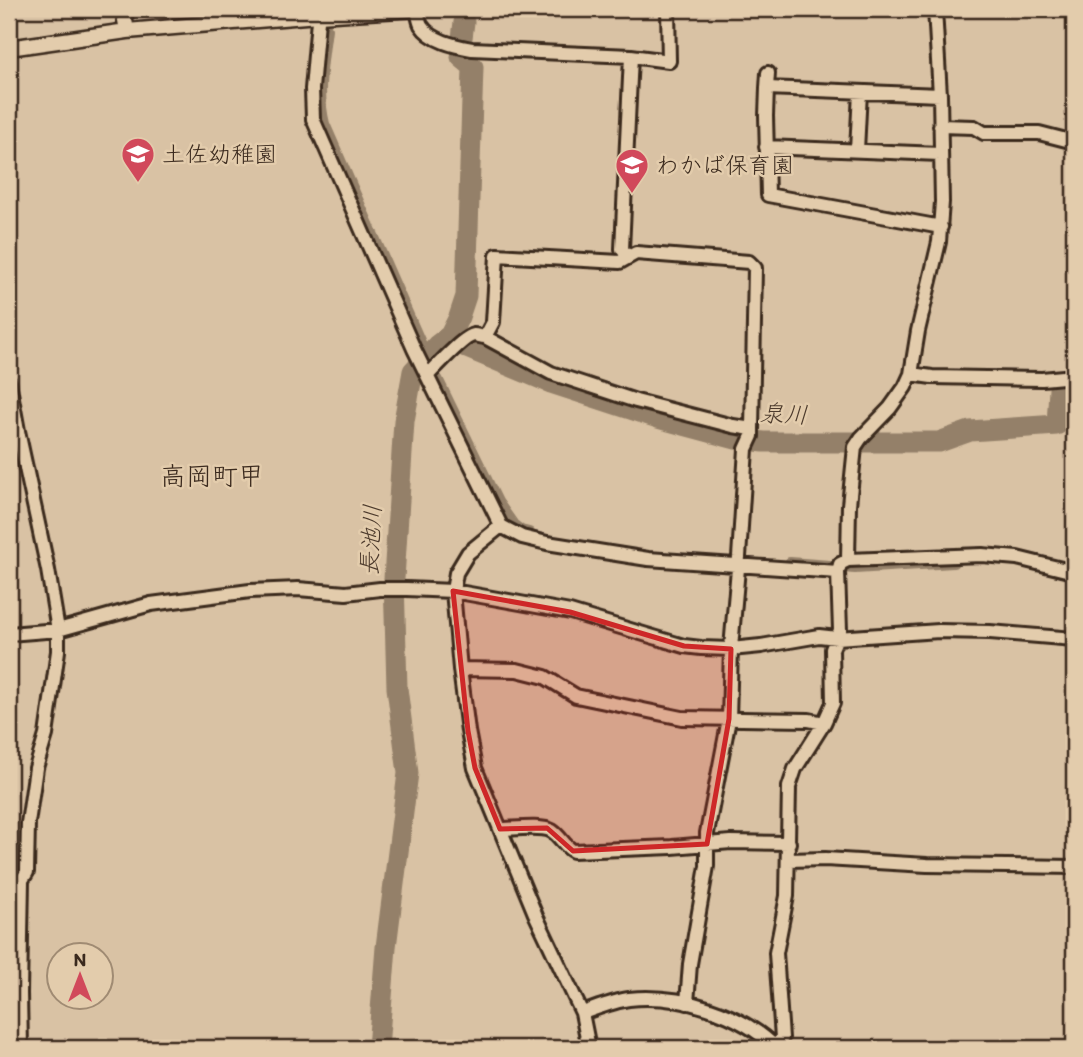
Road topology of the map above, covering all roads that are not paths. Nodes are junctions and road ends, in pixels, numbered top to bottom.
1 (123, 9) edge
2 (212, 9) edge
3 (416, 9) edge
4 (668, 9) edge
5 (935, 9) edge
6 (318, 12) edge
7 (213, 24) junction
8 (127, 31) junction
9 (9, 48) edge
10 (631, 56) junction
11 (768, 74) dead end
12 (767, 88) junction
13 (860, 92) junction
14 (940, 95) junction
15 (940, 126) junction
16 (1074, 142) edge
17 (766, 147) junction
18 (857, 150) junction
19 (940, 154) junction
20 (941, 227) junction
21 (628, 257) junction
22 (485, 337) junction
23 (426, 373) junction
24 (911, 374) junction
25 (1074, 376) edge
26 (9, 382) edge
27 (750, 437) junction
28 (501, 526) junction
29 (739, 562) junction
30 (841, 566) junction
31 (1074, 572) edge
32 (453, 591) junction
33 (58, 630) junction
34 (9, 634) edge
35 (837, 638) junction
36 (1074, 639) edge
37 (731, 649) junction
38 (460, 669) junction
39 (729, 719) junction
40 (824, 723) junction
41 (500, 829) junction
42 (789, 843) junction
43 (707, 844) junction
44 (789, 860) junction
45 (1074, 867) edge
46 (687, 1003) junction
47 (582, 1013) junction
48 (21, 1048) edge
49 (589, 1048) edge
50 (775, 1048) edge

1 - 8 main road
2 - 7 street
3 - 6 main road
3 - 10 street
4 - 10 street
5 - 14 street
6 - 7 main road
6 - 23 street
7 - 8 main road
8 - 9 main road
10 - 21 street
11 - 12 street
12 - 13 street
12 - 17 street
13 - 14 street
13 - 18 street
14 - 15 street
15 - 16 street
15 - 19 street
17 - 18 street
17 - 20 street
18 - 19 street
19 - 20 street
20 - 24 street
21 - 22 street
21 - 27 street
22 - 23 street
22 - 27 street
23 - 28 street
24 - 25 street
24 - 30 street
26 - 33 street
27 - 29 street
28 - 29 street
28 - 32 street
29 - 30 street
29 - 37 street
30 - 31 street
30 - 35 street
32 - 33 street
32 - 37 street
32 - 38 street
33 - 34 street
33 - 48 street
35 - 36 street
35 - 37 street
35 - 40 street
37 - 39 street
38 - 39 street
38 - 41 street
39 - 40 street
39 - 43 street
40 - 42 street
41 - 43 street
41 - 47 street
42 - 43 street
42 - 44 street
43 - 46 street
44 - 45 street
44 - 50 street
46 - 47 street
46 - 50 street
47 - 49 street

